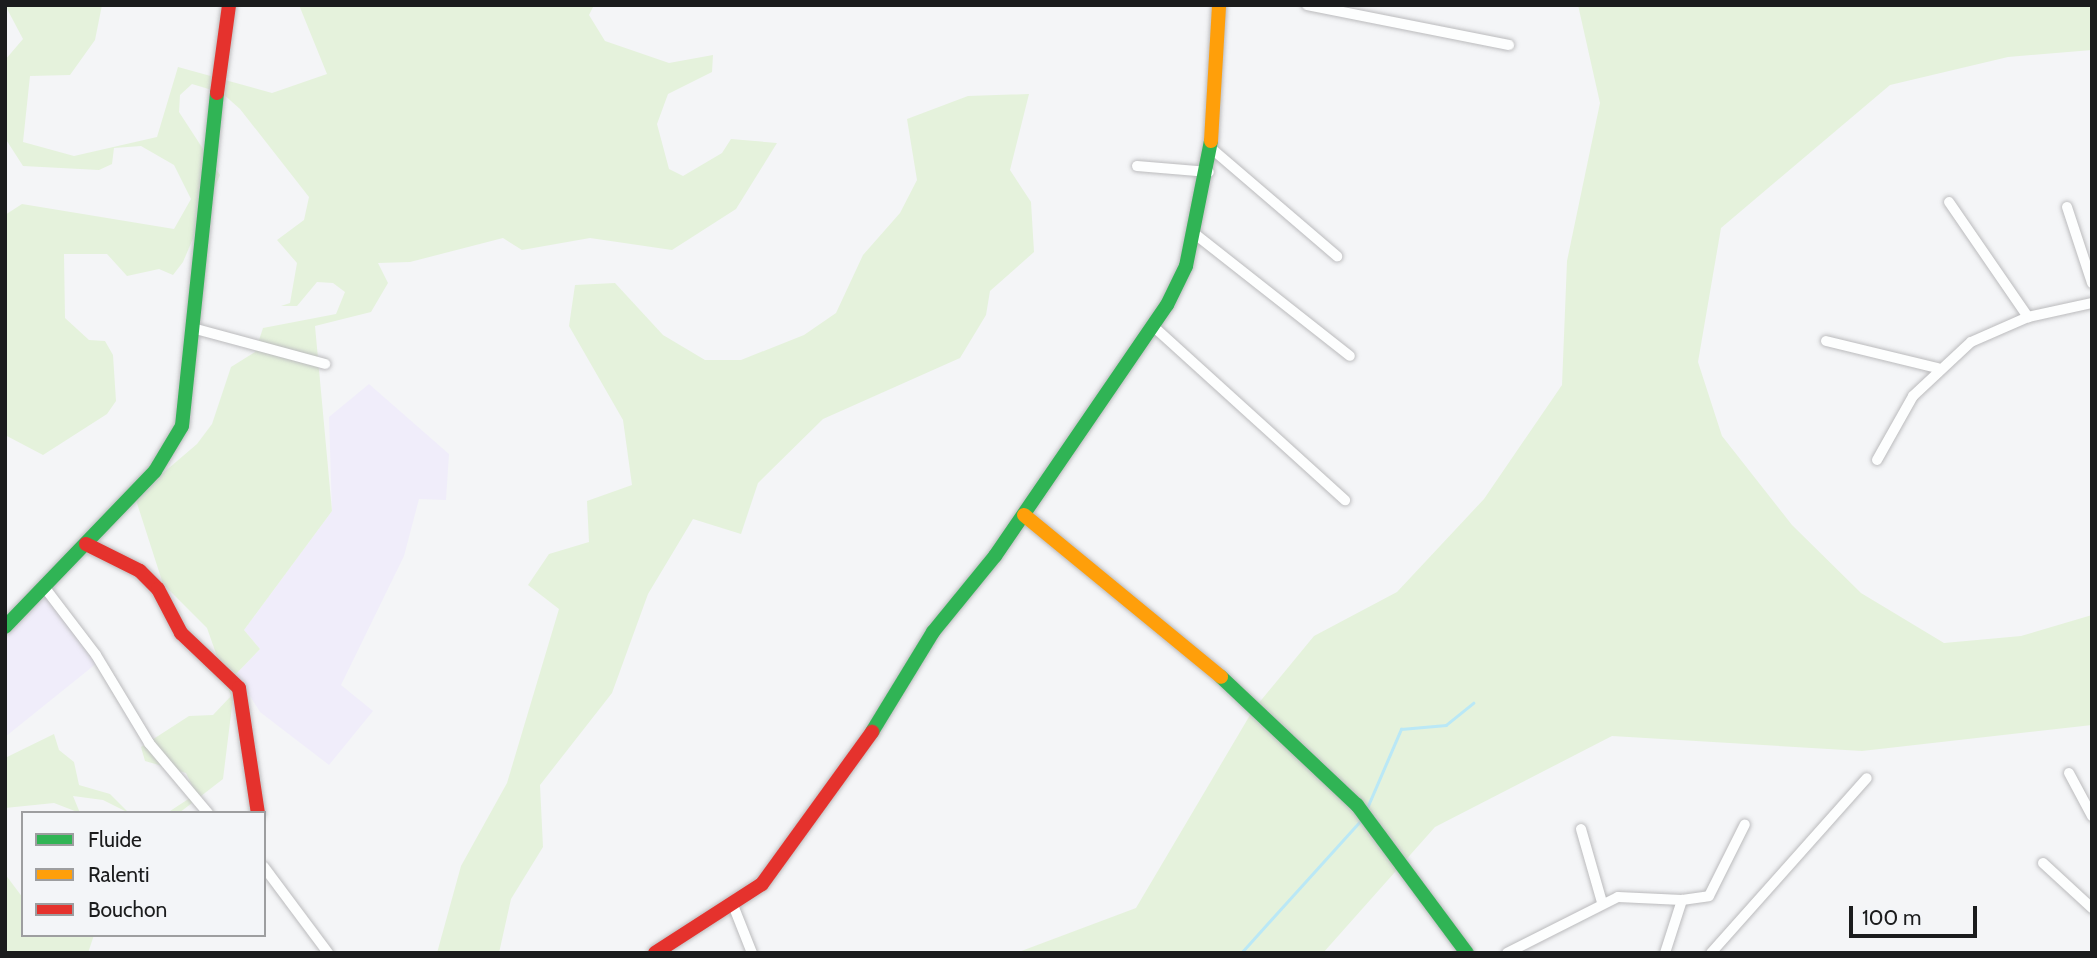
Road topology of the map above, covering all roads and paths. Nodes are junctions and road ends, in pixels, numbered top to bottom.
1 (1219, 5) edge
2 (1307, 5) edge
3 (226, 7) edge
4 (1509, 44) dead end
5 (1212, 149) junction
6 (1137, 166) dead end
7 (1209, 172) junction
8 (1949, 202) dead end
9 (2067, 207) dead end
10 (1195, 234) junction
11 (1337, 256) dead end
12 (2092, 283) edge
13 (2092, 303) edge
14 (2028, 317) junction
15 (1154, 327) junction
16 (192, 328) junction
17 (1826, 341) dead end
18 (1350, 356) dead end
19 (325, 364) dead end
20 (1937, 368) junction
21 (1877, 460) dead end
22 (1345, 500) dead end
23 (1024, 515) junction
24 (86, 544) junction
25 (45, 588) junction
26 (5, 627) edge
27 (2069, 773) dead end
28 (1867, 778) dead end
29 (206, 811) edge
30 (258, 811) edge
31 (2092, 816) edge
32 (1745, 824) dead end
33 (1581, 829) dead end
34 (2043, 863) dead end
35 (266, 870) edge
36 (1682, 900) junction
37 (1602, 902) junction
38 (733, 905) junction
39 (2092, 908) edge
40 (328, 953) edge
41 (655, 953) edge
42 (752, 953) edge
43 (1467, 953) edge
44 (1507, 953) edge
45 (1665, 953) edge
46 (1711, 953) edge

1 - 5 street
2 - 4 street
3 - 16 street
5 - 7 street
5 - 11 street
6 - 7 street
7 - 10 street
8 - 14 street
9 - 12 street
10 - 15 street
10 - 18 street
13 - 14 street
14 - 20 street
15 - 22 street
15 - 23 street
16 - 19 street
16 - 24 street
17 - 20 street
20 - 21 street
23 - 38 street
23 - 43 street
24 - 25 street
24 - 30 street
25 - 26 street
25 - 29 street
27 - 31 street
28 - 46 street
32 - 36 street
33 - 37 street
34 - 39 street
35 - 40 street
36 - 37 street
36 - 45 street
37 - 44 street
38 - 41 street
38 - 42 street

